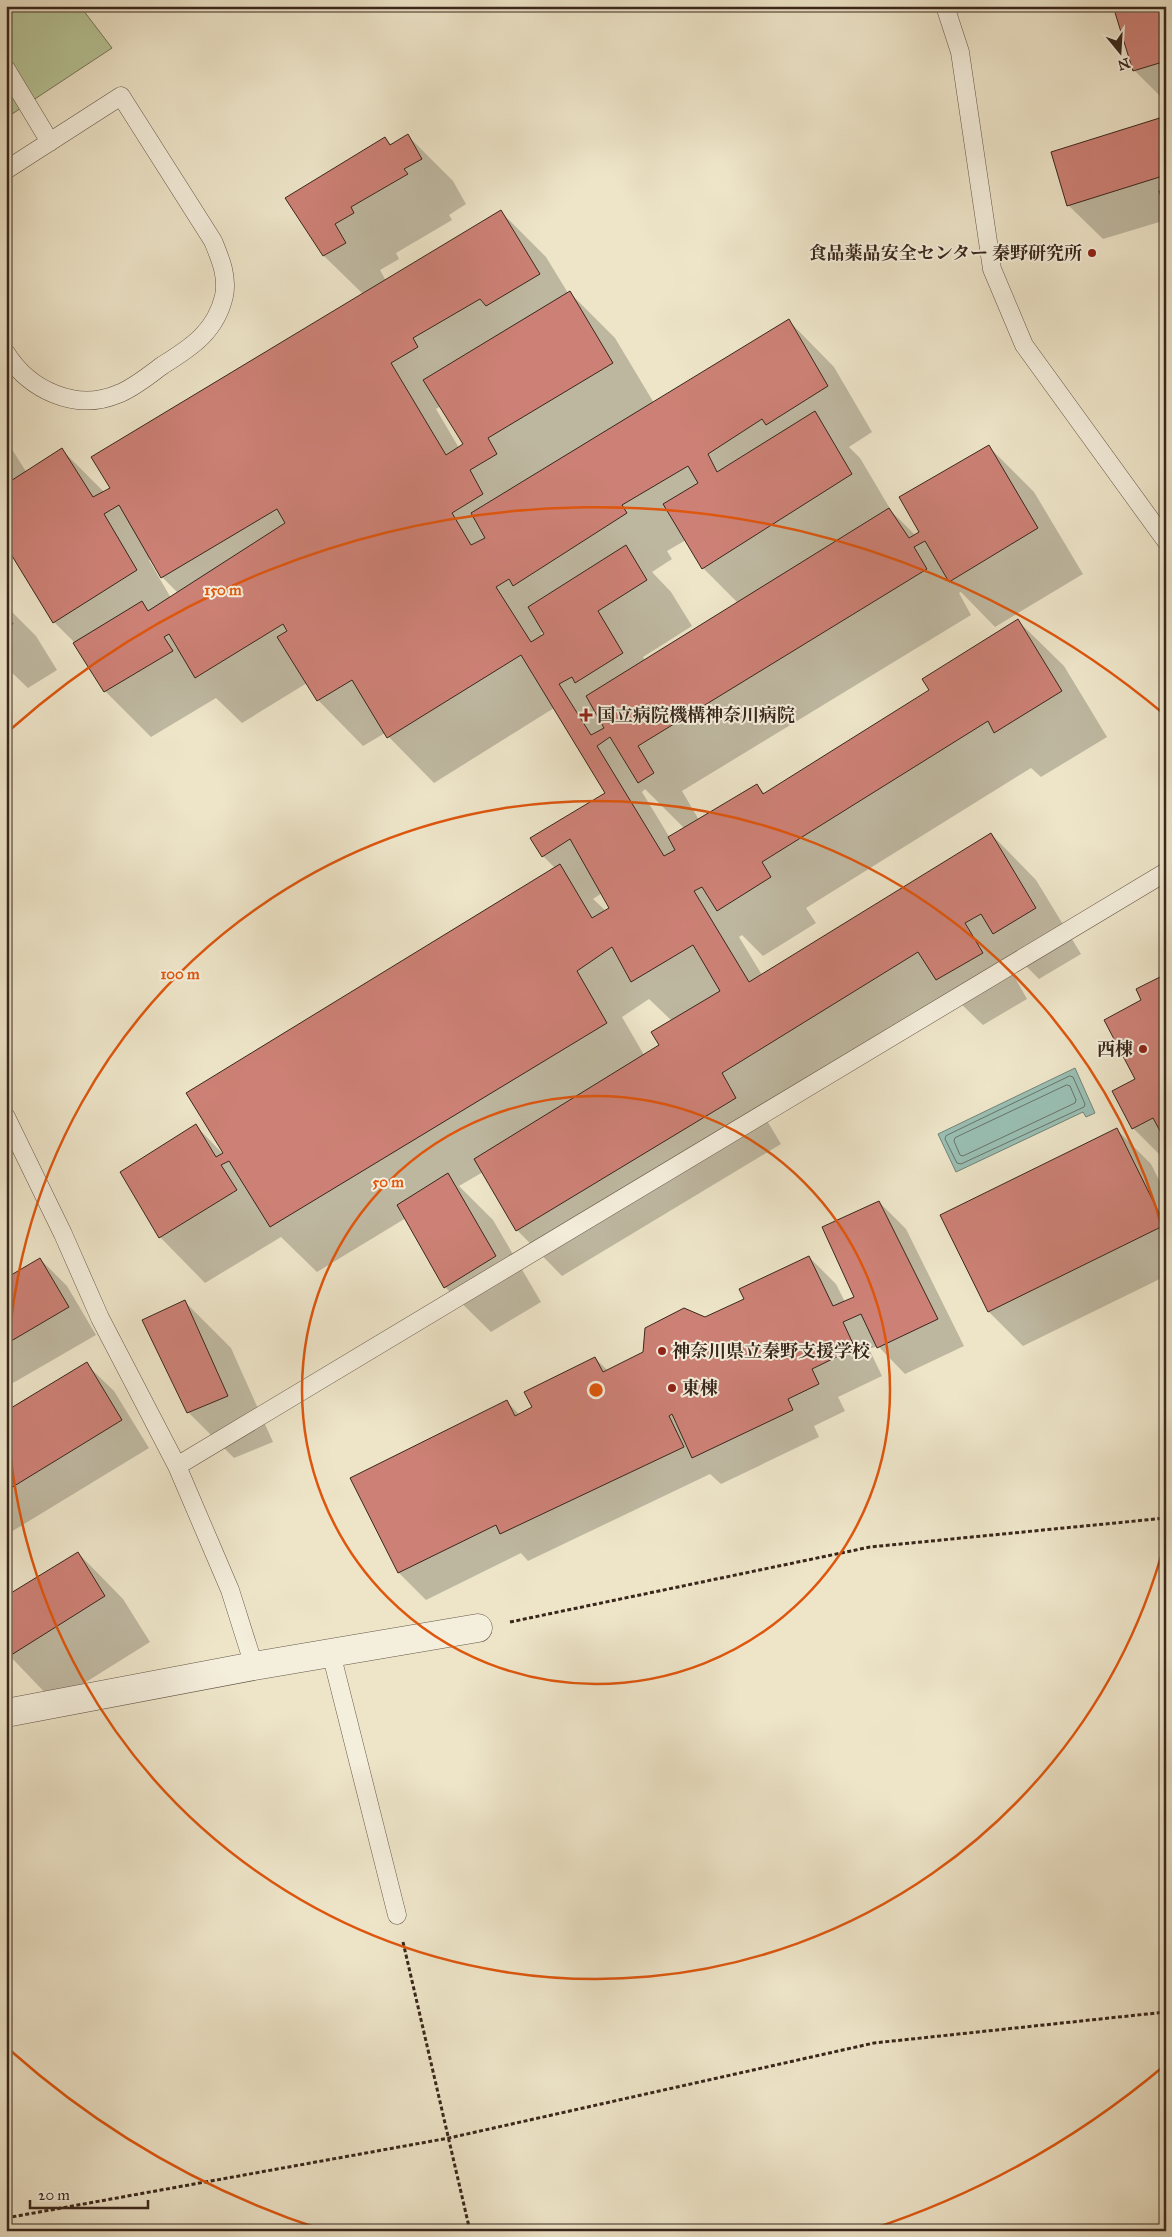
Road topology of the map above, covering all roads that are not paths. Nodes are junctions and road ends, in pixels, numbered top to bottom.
1 (945, 6) edge
2 (6, 69) edge
3 (50, 142) junction
4 (6, 170) edge
5 (6, 353) edge
6 (1166, 541) edge
7 (1166, 872) edge
8 (6, 1117) edge
9 (177, 1466) junction
10 (478, 1628) road end
11 (331, 1653) junction
12 (254, 1666) junction
13 (6, 1713) edge
14 (397, 1915) road end

1 - 6 lane
2 - 3 lane
3 - 4 lane
3 - 5 lane
7 - 9 lane
8 - 9 lane
9 - 12 lane
10 - 11 street
11 - 12 street
11 - 14 lane
12 - 13 street

